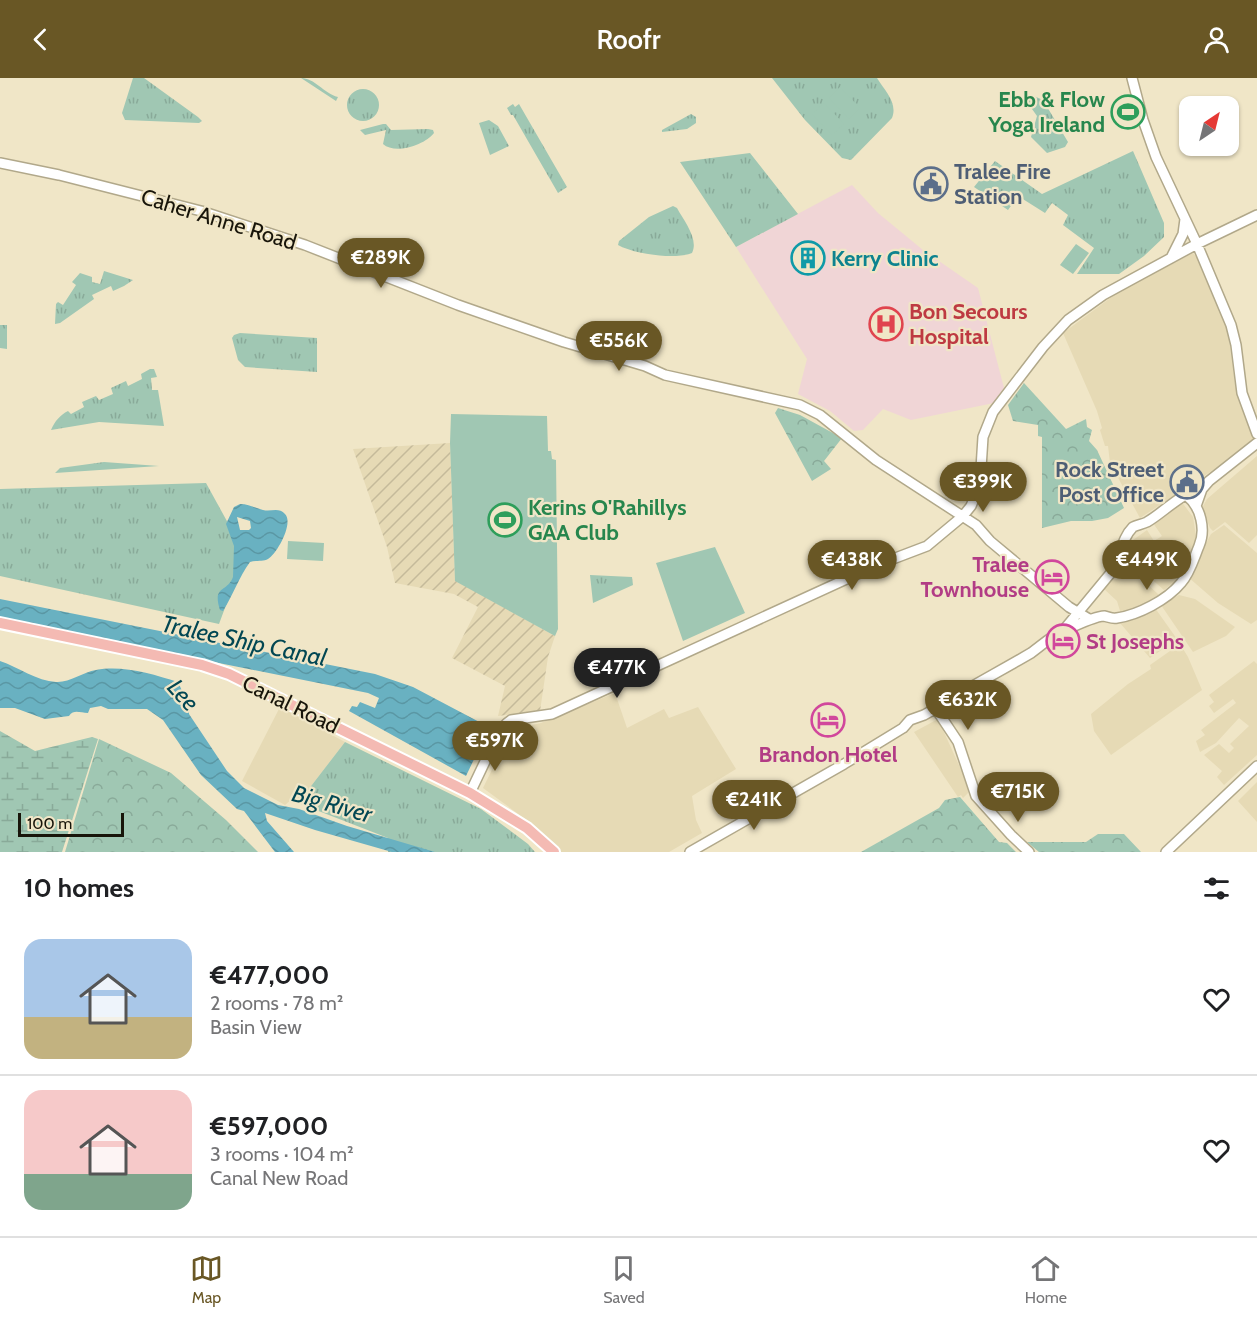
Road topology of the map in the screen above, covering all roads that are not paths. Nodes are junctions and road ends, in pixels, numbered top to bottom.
1 (1132, 78) edge
2 (0, 163) edge
3 (1257, 215) edge
4 (1185, 219) junction
5 (1197, 244) junction
6 (1171, 258) junction
7 (1257, 434) edge
8 (1257, 443) edge
9 (1202, 489) junction
10 (1187, 496) junction
11 (1196, 506) junction
12 (960, 518) junction
13 (1076, 613) junction
14 (1089, 619) junction
15 (0, 623) edge
16 (1059, 633) junction
17 (936, 709) junction
18 (1257, 766) edge
19 (470, 793) junction
20 (554, 852) edge
21 (690, 852) edge
22 (1029, 852) edge
23 (1166, 852) edge

1 - 4 main road
2 - 12 main road, Caher Anne Road
3 - 5 main road
4 - 5 main road
4 - 6 main road
5 - 6 main road
5 - 7 main road
6 - 12 main road
8 - 9 main road
9 - 10 main road
9 - 11 main road
10 - 11 main road
10 - 13 main road
11 - 14 main road
12 - 13 main road, Caher Anne Road
12 - 19 main road
13 - 14 main road, Caher Anne Road
13 - 16 main road
14 - 16 main road
15 - 19 main road, Canal Road
16 - 17 main road
17 - 21 main road
17 - 22 main road
18 - 23 main road
19 - 20 main road, Canal Road

